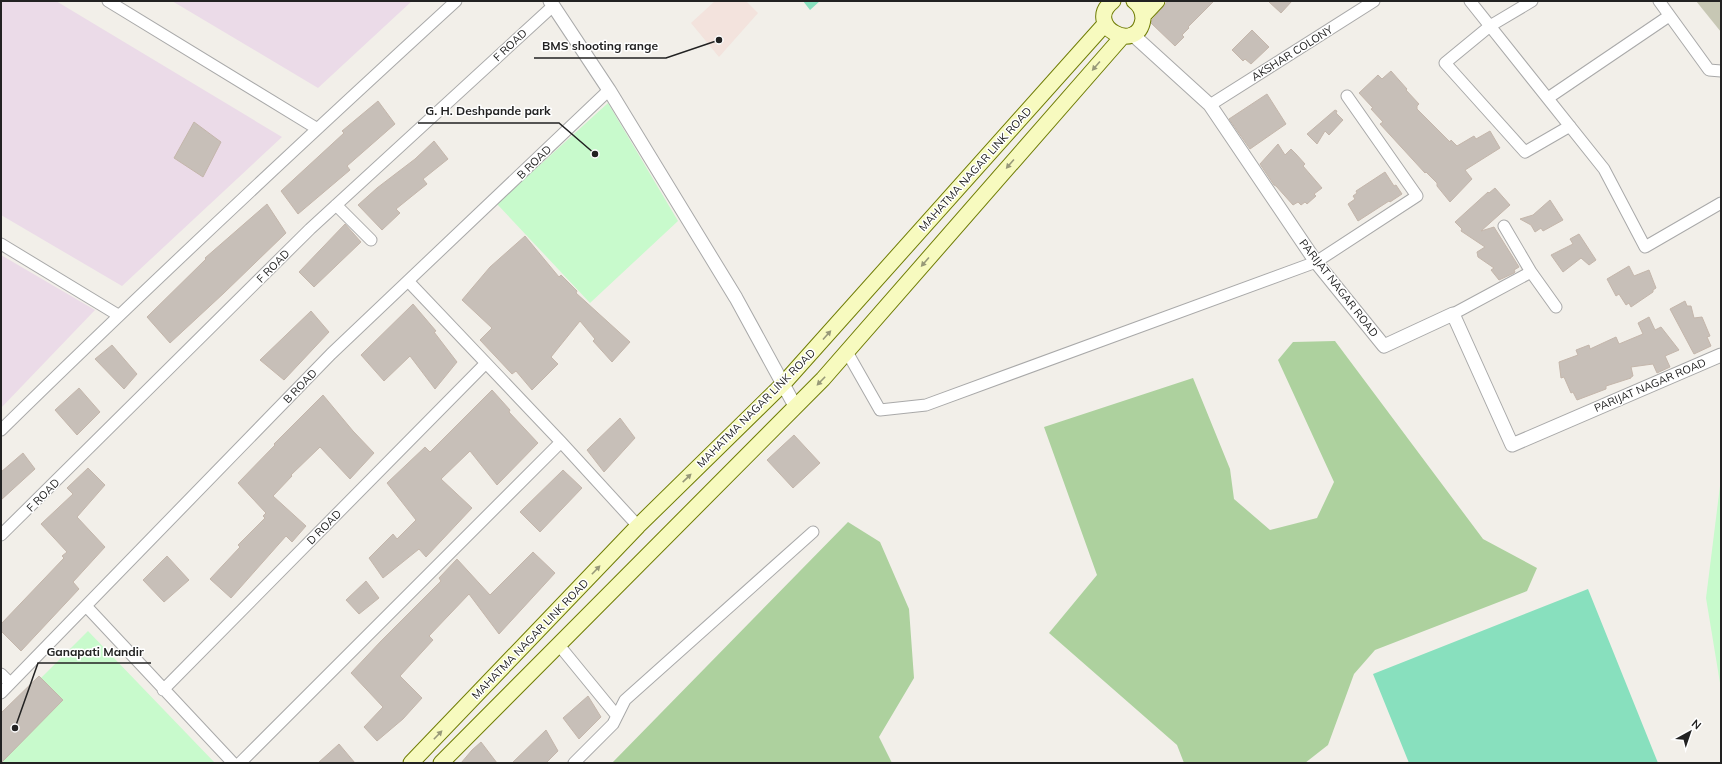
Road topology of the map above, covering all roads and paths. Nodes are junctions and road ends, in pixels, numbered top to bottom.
1 (108, 1) edge
2 (456, 1) edge
3 (1134, 1) edge
4 (1157, 1) edge
5 (1374, 1) edge
6 (1470, 1) edge
7 (1532, 1) edge
8 (1659, 1) edge
9 (1111, 2) edge
10 (552, 3) edge
11 (1143, 16) junction
12 (1669, 16) junction
13 (1106, 24) junction
14 (1490, 26) junction
15 (1127, 36) junction
16 (1721, 71) edge
17 (609, 90) junction
18 (1347, 96) dead end
19 (1548, 98) junction
20 (1210, 105) junction
21 (1570, 126) junction
22 (316, 128) junction
23 (1721, 203) edge
24 (336, 205) junction
25 (1504, 226) dead end
26 (371, 240) dead end
27 (1, 244) edge
28 (1316, 262) junction
29 (1531, 272) junction
30 (408, 281) junction
31 (1556, 307) dead end
32 (1453, 314) junction
33 (118, 315) junction
34 (847, 352) junction
35 (1721, 355) edge
36 (486, 363) junction
37 (783, 384) junction
38 (795, 406) junction
39 (1, 430) edge
40 (561, 442) junction
41 (638, 526) junction
42 (813, 532) dead end
43 (1, 535) edge
44 (86, 606) junction
45 (558, 644) junction
46 (1, 674) edge
47 (10, 683) junction
48 (163, 690) junction
49 (1, 693) edge
50 (617, 716) junction
51 (233, 763) edge
52 (240, 763) edge
53 (411, 763) edge
54 (441, 763) edge
55 (574, 763) edge

1 - 22 street
2 - 22 street
3 - 11 main road
4 - 11 main road
5 - 20 street, AKSHAR COLONY
6 - 14 street
7 - 14 street
8 - 12 street
9 - 13 main road
10 - 17 street
10 - 24 street, F ROAD
11 - 15 main road, MAHATMA NAGAR LINK ROAD
12 - 16 street
12 - 19 street
13 - 15 main road
37 -> 13 main road, MAHATMA NAGAR LINK ROAD
14 - 19 street
14 - 21 street
15 - 20 street, PARIJAT NAGAR ROAD
15 -> 34 main road, MAHATMA NAGAR LINK ROAD
17 - 30 street, B ROAD
17 - 37 street
18 - 28 street
19 - 21 street
20 - 28 street, PARIJAT NAGAR ROAD
21 - 23 street
22 - 33 street
24 - 26 street
24 - 43 street, F ROAD
25 - 29 street
27 - 33 street
28 - 32 street, PARIJAT NAGAR ROAD
28 - 34 street
29 - 31 street
29 - 32 street
30 - 36 street
30 - 44 street, B ROAD
32 - 35 street, PARIJAT NAGAR ROAD
33 - 39 street
34 -> 38 main road, MAHATMA NAGAR LINK ROAD
36 - 40 street
36 - 48 street, D ROAD
37 - 38 street
41 -> 37 main road, MAHATMA NAGAR LINK ROAD
38 - 45 main road, MAHATMA NAGAR LINK ROAD
40 - 41 street
40 - 52 street
53 -> 41 main road, MAHATMA NAGAR LINK ROAD
42 - 50 street
44 - 47 street, B ROAD
44 - 48 street
45 - 50 street
45 - 54 main road, MAHATMA NAGAR LINK ROAD
46 - 47 street
47 - 49 street, B ROAD
48 - 51 street
50 - 55 street

